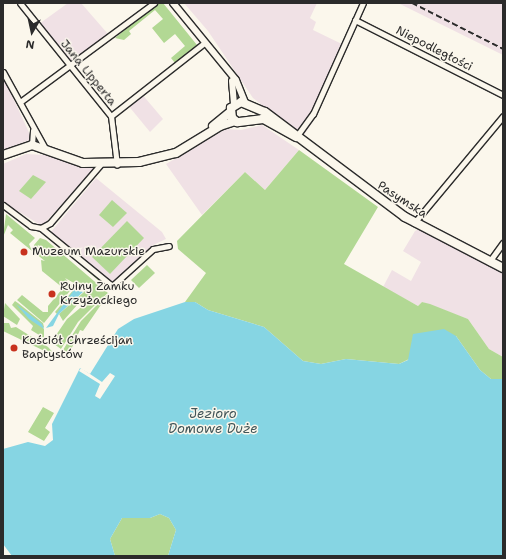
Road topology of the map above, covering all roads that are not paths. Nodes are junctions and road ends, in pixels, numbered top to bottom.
1 (20, 3) edge
2 (154, 3) edge
3 (172, 3) edge
4 (363, 3) edge
5 (355, 20) junction
6 (204, 43) junction
7 (70, 68) junction
8 (225, 69) junction
9 (3, 72) edge
10 (503, 95) edge
11 (20, 102) junction
12 (234, 103) junction
13 (248, 104) junction
14 (230, 112) junction
15 (111, 116) junction
16 (503, 116) edge
17 (249, 120) junction
18 (235, 121) junction
19 (33, 127) junction
20 (296, 137) junction
21 (196, 142) junction
22 (32, 145) junction
23 (46, 151) junction
24 (3, 155) edge
25 (3, 160) edge
26 (100, 165) junction
27 (117, 165) junction
28 (3, 205) edge
29 (414, 224) junction
30 (41, 228) junction
31 (503, 243) edge
32 (169, 246) dead end
33 (489, 262) junction
34 (503, 268) edge

1 - 7 street, Jana Lipperta
2 - 7 street
3 - 6 street
4 - 5 street
5 - 10 street, Niepodległości
5 - 20 street
6 - 8 street
6 - 15 street
7 - 11 street
7 - 15 street, Jana Lipperta
8 - 12 street
8 - 13 street
9 - 11 street
11 - 19 street
12 - 13 main road
12 - 14 main road
13 - 17 main road
13 - 20 main road, Pasymska
14 - 18 main road
14 - 21 main road
15 - 27 street, Jana Lipperta
16 - 29 street
17 - 18 main road, Pasymska
17 - 20 main road, Pasymska
18 - 21 main road
19 - 22 street
19 - 23 street
20 - 29 main road, Pasymska
21 - 27 main road
22 - 23 main road
22 - 24 main road
23 - 25 main road
23 - 26 main road
26 - 27 main road
26 - 30 street
28 - 30 street
29 - 33 main road, Pasymska
30 - 32 street
31 - 33 street
33 - 34 main road, Pasymska

